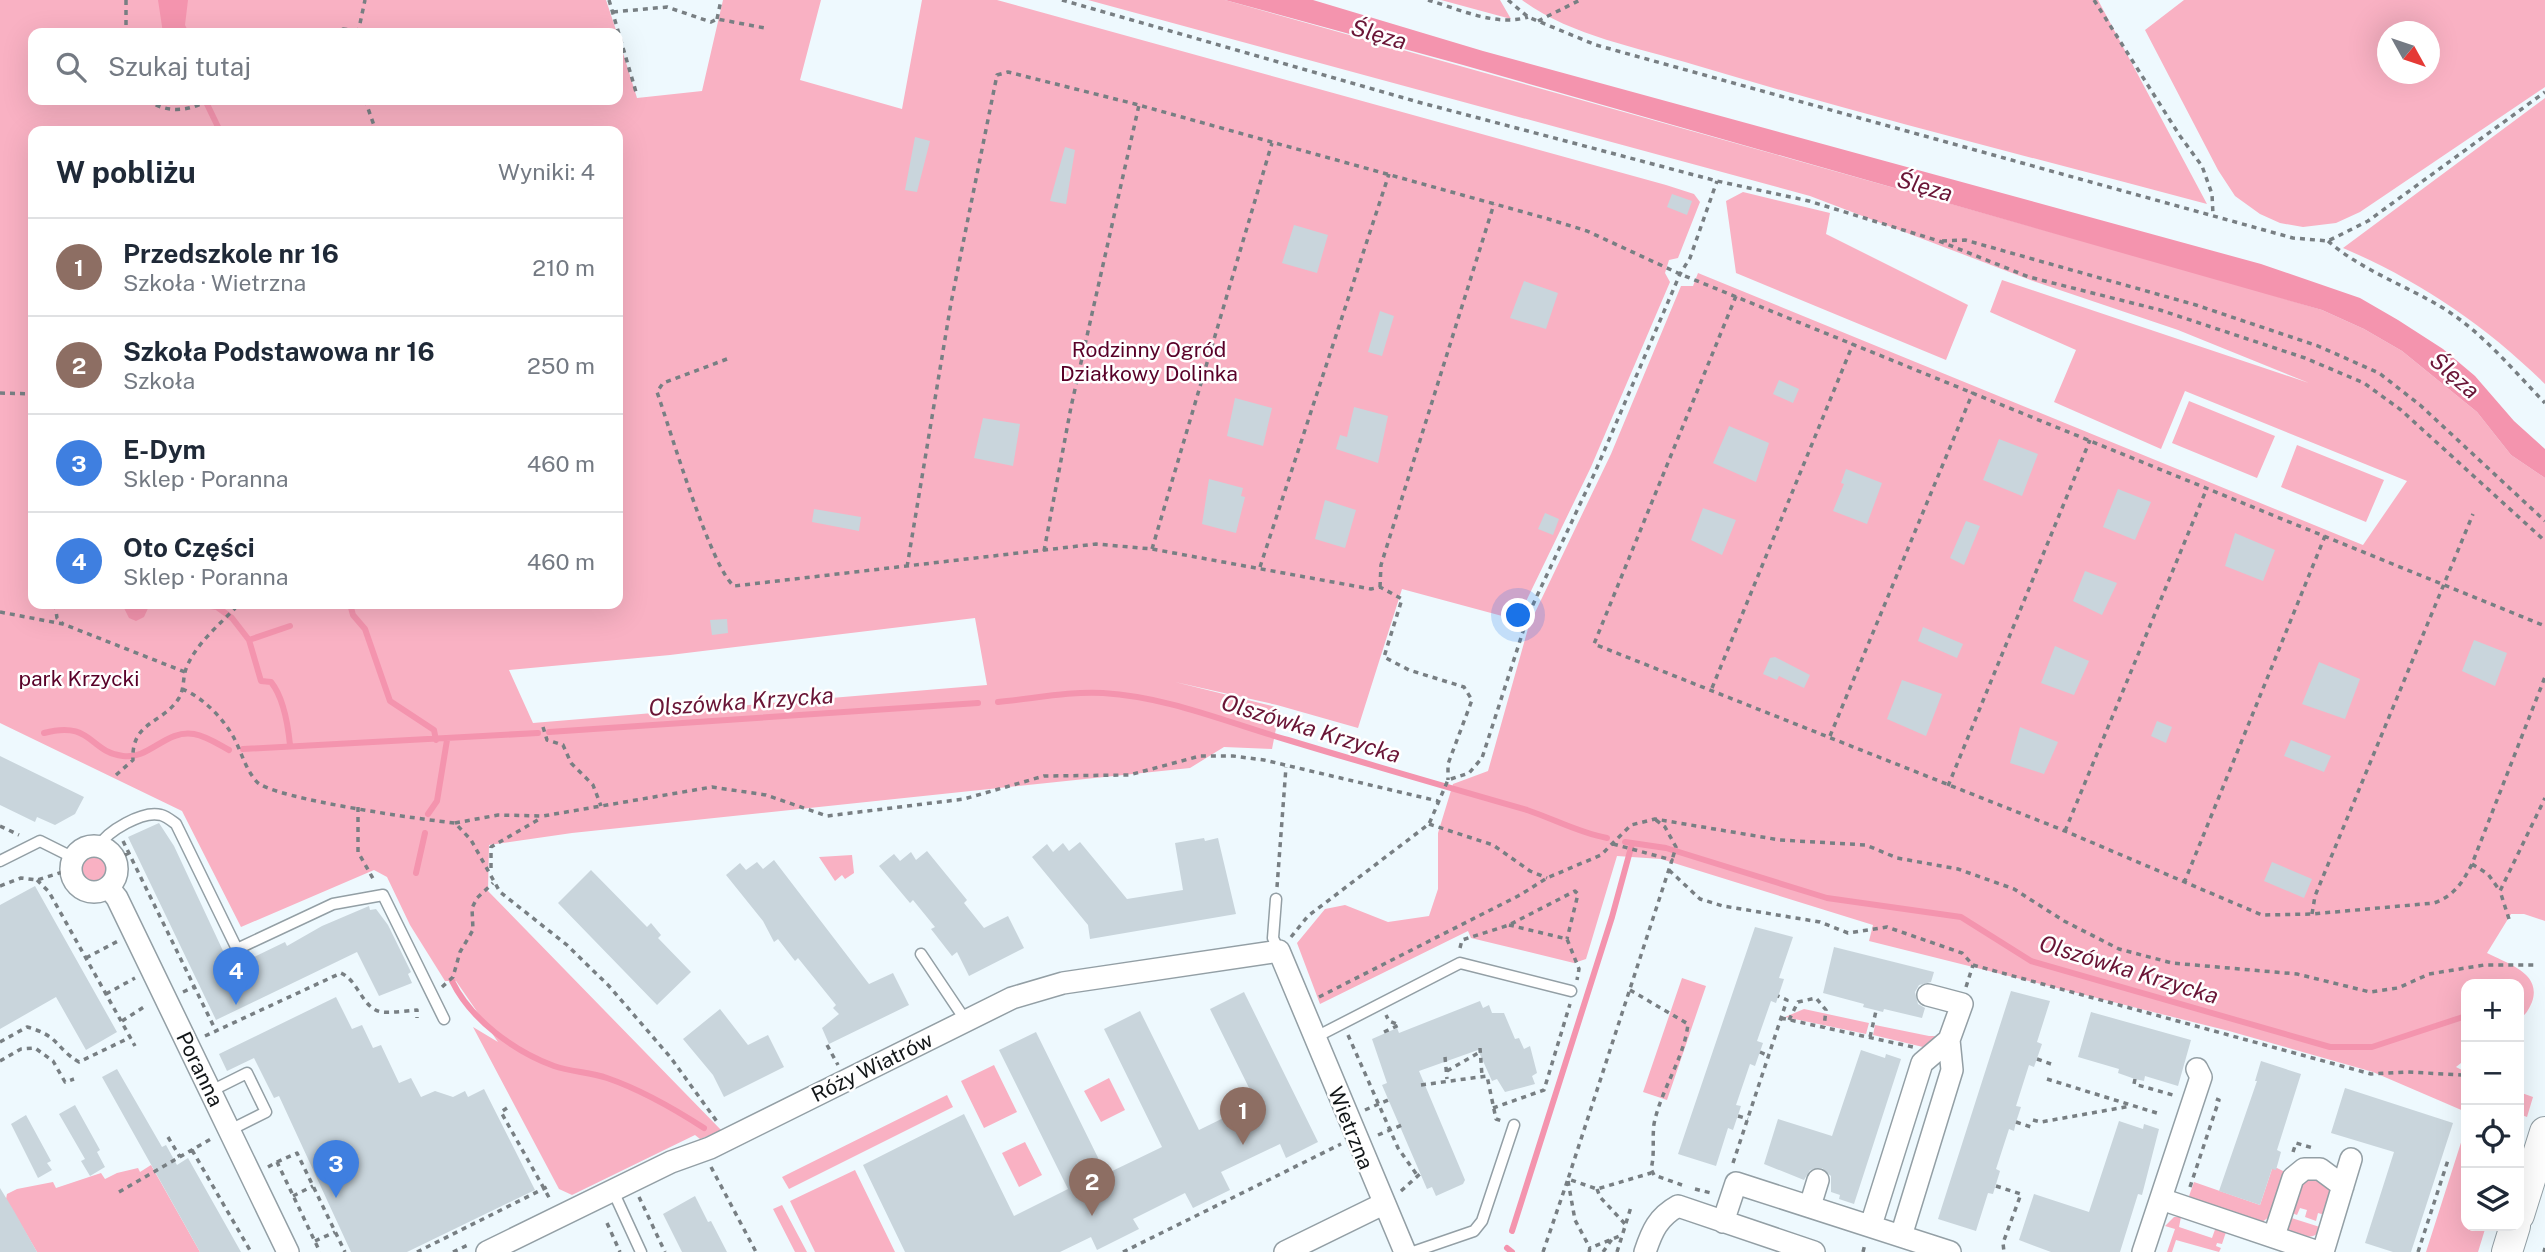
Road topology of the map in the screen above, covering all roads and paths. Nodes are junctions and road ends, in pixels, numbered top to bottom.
1 (126, 0) edge
2 (365, 0) edge
3 (609, 0) edge
4 (721, 0) edge
5 (1062, 0) edge
6 (1428, 0) edge
7 (1508, 0) edge
8 (1580, 0) edge
9 (2095, 0) edge
10 (613, 12) junction
11 (1528, 17) junction
12 (717, 19) junction
13 (1537, 21) junction
14 (126, 28) edge
15 (358, 28) edge
16 (618, 28) edge
17 (765, 28) dead end
18 (623, 47) edge
19 (636, 92) dead end
20 (2545, 92) edge
21 (1139, 104) junction
22 (160, 105) edge
23 (200, 105) edge
24 (367, 105) edge
25 (374, 126) edge
26 (1272, 143) junction
27 (1389, 174) junction
28 (1717, 181) junction
29 (1494, 204) junction
30 (2213, 215) junction
31 (1940, 241) junction
32 (2328, 241) junction
33 (1680, 274) junction
34 (1736, 296) junction
35 (1853, 344) junction
36 (727, 359) dead end
37 (1973, 392) junction
38 (0, 393) edge
39 (28, 394) edge
40 (2545, 403) edge
41 (2090, 440) junction
42 (2207, 488) junction
43 (2473, 514) dead end
44 (2545, 521) edge
45 (2325, 536) junction
46 (2545, 541) edge
47 (1152, 549) junction
48 (1044, 551) junction
49 (907, 567) junction
50 (1260, 567) junction
51 (2443, 584) junction
52 (1380, 587) junction
53 (56, 609) edge
54 (235, 609) edge
55 (0, 612) edge
56 (62, 624) junction
57 (2545, 626) edge
58 (185, 672) junction
59 (2545, 677) edge
60 (1712, 688) junction
61 (182, 689) junction
62 (542, 727) dead end
63 (1829, 737) junction
64 (1286, 767) junction
65 (117, 775) dead end
66 (1447, 782) junction
67 (1948, 786) junction
68 (2545, 798) edge
69 (1437, 801) junction
70 (601, 806) junction
71 (358, 807) junction
72 (543, 816) junction
73 (1655, 818) junction
74 (455, 824) junction
75 (1429, 824) junction
76 (117, 829) junction
77 (2065, 831) junction
78 (1612, 844) junction
79 (114, 853) junction
80 (1673, 858) junction
81 (0, 861) edge
82 (73, 864) junction
83 (2472, 864) junction
84 (491, 870) junction
85 (1669, 870) junction
86 (1547, 878) junction
87 (37, 880) junction
88 (494, 883) junction
89 (2184, 883) junction
90 (0, 886) edge
91 (109, 888) junction
92 (2500, 891) junction
93 (383, 895) junction
94 (1276, 899) joint
95 (2312, 914) junction
96 (2509, 919) dead end
97 (1508, 925) junction
98 (134, 932) junction
99 (1471, 936) dead end
100 (1567, 939) junction
101 (1279, 951) junction
102 (921, 954) dead end
103 (86, 958) junction
104 (1577, 963) dead end
105 (1973, 965) junction
106 (2534, 965) dead end
107 (151, 970) junction
108 (448, 980) dead end
109 (1630, 990) junction
110 (1572, 991) joint
111 (106, 994) junction
112 (1928, 995) dead end
113 (1778, 996) dead end
114 (1963, 1000) junction
115 (1380, 1004) junction
116 (1301, 1007) junction
117 (1876, 1011) dead end
118 (417, 1018) dead end
119 (1781, 1018) junction
120 (444, 1019) dead end
121 (1789, 1020) junction
122 (966, 1021) junction
123 (1343, 1023) junction
124 (1824, 1027) junction
125 (1384, 1032) dead end
126 (131, 1037) junction
127 (1870, 1037) junction
128 (1314, 1038) junction
129 (0, 1042) edge
130 (827, 1045) dead end
131 (135, 1046) dead end
132 (1941, 1046) junction
133 (1760, 1052) dead end
134 (1769, 1056) junction
135 (1445, 1057) dead end
136 (2037, 1059) dead end
137 (0, 1061) edge
138 (2051, 1064) dead end
139 (840, 1069) dead end
140 (2197, 1069) dead end
141 (1447, 1070) junction
142 (2461, 1075) edge
143 (1482, 1076) junction
144 (74, 1079) dead end
145 (1447, 1079) junction
146 (2047, 1079) dead end
147 (2135, 1079) dead end
148 (1421, 1085) dead end
149 (211, 1091) junction
150 (2188, 1095) junction
151 (1388, 1100) dead end
152 (1379, 1104) junction
153 (2131, 1106) junction
154 (507, 1108) dead end
155 (1370, 1108) dead end
156 (1493, 1108) junction
157 (2160, 1114) dead end
158 (1738, 1116) dead end
159 (1748, 1119) junction
160 (2033, 1120) dead end
161 (2017, 1122) dead end
162 (1402, 1125) dead end
163 (1514, 1125) joint
164 (2031, 1127) dead end
165 (722, 1128) dead end
166 (230, 1130) junction
167 (1387, 1131) junction
168 (2545, 1132) edge
169 (167, 1137) dead end
170 (1343, 1143) dead end
171 (192, 1150) junction
172 (180, 1157) junction
173 (2449, 1157) dead end
174 (2351, 1158) dead end
175 (708, 1161) dead end
176 (277, 1162) junction
177 (1733, 1164) dead end
178 (1422, 1172) dead end
179 (1651, 1173) junction
180 (252, 1175) junction
181 (1417, 1175) junction
182 (1568, 1179) junction
183 (1818, 1180) dead end
184 (551, 1185) dead end
185 (313, 1186) junction
186 (1685, 1186) dead end
187 (1996, 1186) dead end
188 (2343, 1186) junction
189 (544, 1188) junction
190 (1597, 1189) junction
191 (613, 1191) junction
192 (119, 1192) dead end
193 (293, 1196) junction
194 (2161, 1199) junction
195 (2524, 1199) edge
196 (1389, 1201) junction
197 (552, 1203) dead end
198 (642, 1205) dead end
199 (1810, 1206) junction
200 (2184, 1206) junction
201 (1632, 1207) dead end
202 (497, 1212) junction
203 (501, 1219) dead end
204 (1723, 1222) junction
205 (607, 1223) dead end
206 (1626, 1225) junction
207 (1871, 1225) junction
208 (466, 1227) junction
209 (2513, 1231) edge
210 (335, 1232) junction
211 (1622, 1236) junction
212 (2274, 1236) junction
213 (1612, 1239) junction
214 (315, 1241) junction
215 (1910, 1243) edge
216 (1136, 1246) junction
217 (481, 1247) edge
218 (1589, 1250) edge
219 (419, 1251) edge
220 (251, 1252) edge
221 (288, 1252) edge
222 (320, 1252) edge
223 (345, 1252) edge
224 (620, 1252) edge
225 (641, 1252) edge
226 (665, 1252) edge
227 (756, 1252) edge
228 (1123, 1252) edge
229 (1139, 1252) edge
230 (1285, 1252) edge
231 (1405, 1252) edge
232 (1413, 1252) edge
233 (1543, 1252) edge
234 (1603, 1252) edge
235 (1616, 1252) edge
236 (1645, 1252) edge
237 (1814, 1252) edge
238 (1950, 1252) edge
239 (2004, 1252) edge
240 (2143, 1252) edge
241 (2320, 1252) edge
242 (2418, 1252) edge
243 (2507, 1252) edge

1 - 14 path
2 - 15 path
3 - 10 path
4 - 12 path
5 - 28 path
6 - 11 path
7 - 11 path
8 - 13 path
9 - 30 path
10 - 12 path
10 - 16 path
11 - 13 path
12 - 17 path
13 - 30 path
18 - 19 path
20 - 32 path
21 - 26 path
21 - 48 path
21 - 49 path
22 - 23 path
24 - 25 path
26 - 27 path
26 - 47 path
27 - 29 path
27 - 50 path
28 - 31 path
28 - 33 path
29 - 33 path
29 - 52 path
30 - 32 path
31 - 44 path
31 - 46 path
32 - 40 path
33 - 34 path
33 - 66 path
34 - 35 path
34 - 60 path
35 - 37 path
35 - 60 path
36 - 49 path
37 - 41 path
37 - 63 path
38 - 39 path
41 - 42 path
41 - 67 path
42 - 45 path
42 - 77 path
43 - 51 path
45 - 51 path
45 - 89 path
47 - 48 path
47 - 50 path
48 - 49 path
50 - 52 path
51 - 57 path
51 - 95 path
52 - 66 path
53 - 56 path
54 - 58 path
55 - 56 path
56 - 58 path
58 - 61 path
59 - 83 path
60 - 63 path
61 - 65 path
61 - 71 path
62 - 70 path
63 - 67 path
64 - 69 path
64 - 70 path
64 - 94 path
66 - 69 path
67 - 77 path
68 - 92 path
69 - 75 path
70 - 72 path
71 - 74 path
71 - 93 path
72 - 74 path
72 - 84 path
73 - 78 path
73 - 80 path
73 - 106 path
74 - 84 path
75 - 86 path
75 - 101 path
76 - 79 lane
76 - 79 path
76 - 93 lane
77 - 89 path
78 - 80 path
78 - 86 path
79 - 82 street
79 - 91 street
79 - 118 path
80 - 85 path
81 - 82 lane
82 - 87 path
82 - 91 street
83 - 92 path
83 - 95 path
84 - 88 path
85 - 105 path
85 - 109 path
86 - 116 path
87 - 90 path
87 - 103 path
88 - 108 path
88 - 165 path
89 - 95 path
91 - 98 street, Poranna
92 - 96 path
93 - 120 lane
94 - 101 lane
97 - 99 path
97 - 100 path
97 - 100 path
98 - 103 path
98 - 107 street, Poranna
100 - 104 path
101 - 116 street, Wietrzna
101 - 122 street, Róży Wiatrów
102 - 122 lane
103 - 111 path
105 - 114 path
105 - 142 path
107 - 111 path
107 - 149 street, Poranna
109 - 179 path
109 - 182 path
110 - 115 lane
110 - 156 path
111 - 126 path
112 - 114 street
113 - 119 path
114 - 132 street
115 - 123 lane
115 - 125 path
116 - 128 street, Wietrzna
117 - 127 path
119 - 121 path
119 - 134 path
121 - 124 path
121 - 124 path
122 - 191 street, Róży Wiatrów
123 - 128 lane
123 - 152 path
124 - 127 path
126 - 129 path
126 - 131 path
127 - 132 path
128 - 196 street, Wietrzna
130 - 139 path
132 - 207 street
132 - 215 street
133 - 134 path
134 - 159 path
135 - 141 path
136 - 138 path
137 - 144 path
140 - 150 street
141 - 143 path
141 - 145 path
143 - 145 path
143 - 156 path
145 - 148 path
146 - 153 path
147 - 150 path
149 - 166 street, Poranna
149 - 166 lane
150 - 194 street
150 - 200 path
151 - 152 path
152 - 155 path
152 - 167 path
153 - 157 path
153 - 160 path
154 - 189 path
156 - 163 path
158 - 159 path
159 - 177 path
161 - 164 path
162 - 167 path
163 - 232 lane
166 - 171 path
166 - 180 street, Poranna
167 - 181 path
168 - 195 street
169 - 172 path
170 - 216 path
171 - 172 path
171 - 220 path
172 - 192 path
173 - 242 path
174 - 188 street
175 - 227 path
176 - 180 path
176 - 185 path
176 - 193 path
178 - 181 path
179 - 186 path
179 - 190 path
180 - 221 street, Poranna
181 - 196 path
182 - 190 path
182 - 218 path
182 - 233 path
183 - 199 street
184 - 189 path
185 - 193 path
185 - 210 path
187 - 239 path
188 - 212 street
188 - 241 street
189 - 197 path
189 - 202 path
190 - 206 path
191 - 217 street, Róży Wiatrów
191 - 225 lane
193 - 214 path
194 - 200 street
194 - 240 street
196 - 230 street
196 - 231 street, Wietrzna
198 - 226 path
199 - 204 street
199 - 207 street
200 - 212 street
201 - 206 path
202 - 203 path
202 - 208 path
204 - 236 street
204 - 237 street
205 - 224 path
206 - 211 path
207 - 215 street
208 - 217 path
208 - 219 path
209 - 243 street
210 - 214 path
210 - 223 path
211 - 213 path
211 - 235 path
212 - 241 street
213 - 218 path
213 - 234 path
214 - 222 path
215 - 238 street
216 - 228 path
216 - 229 path

